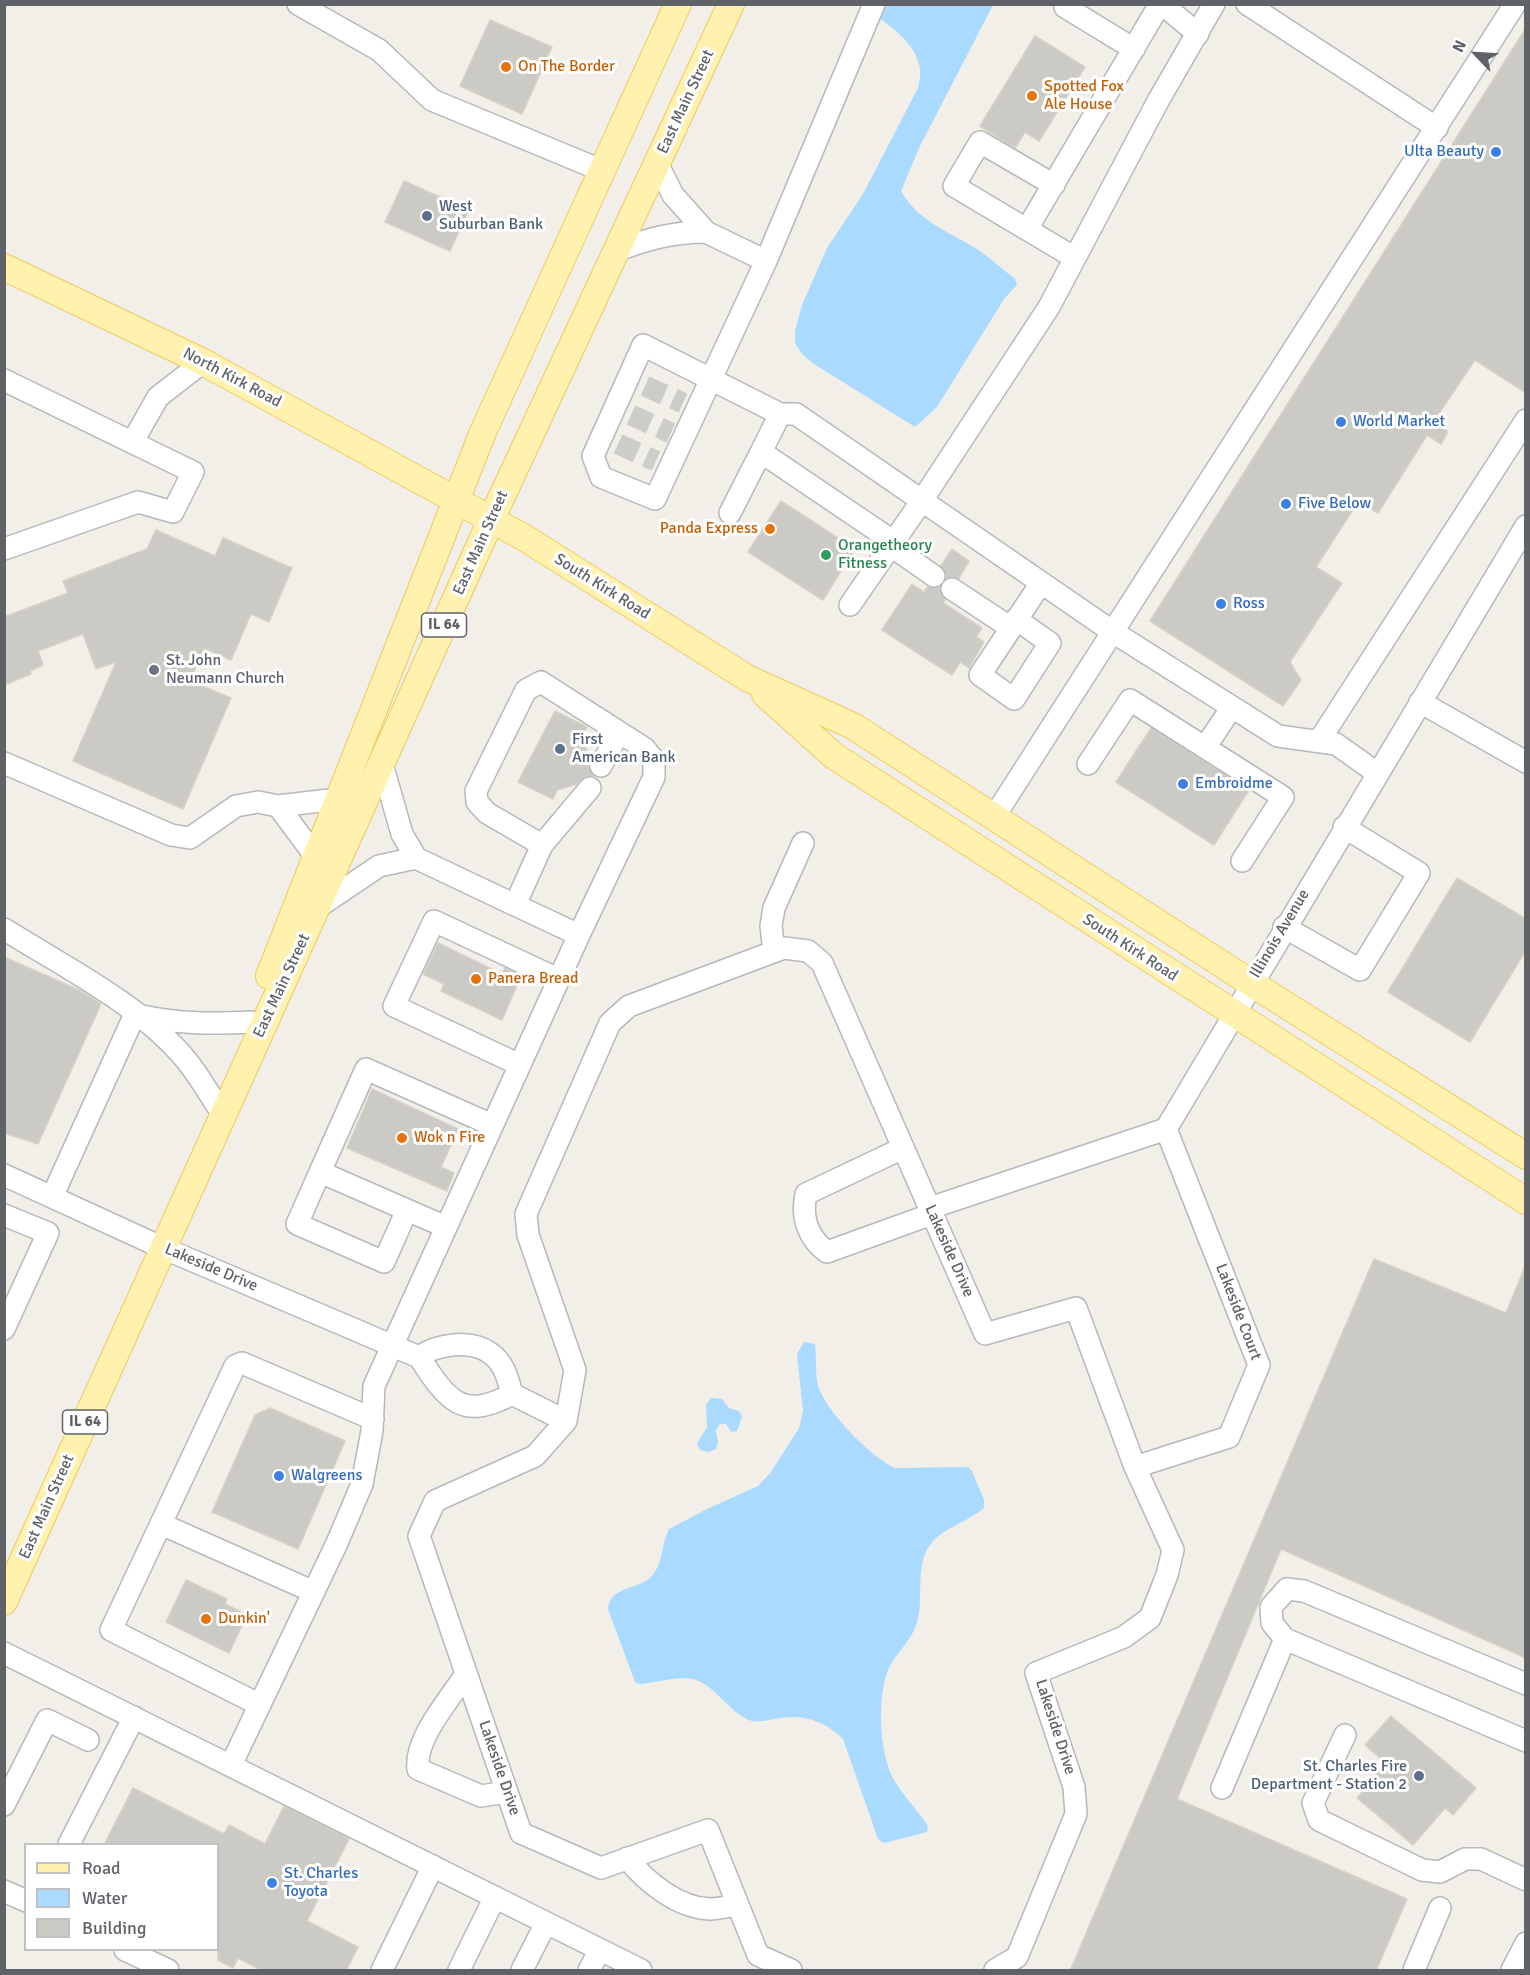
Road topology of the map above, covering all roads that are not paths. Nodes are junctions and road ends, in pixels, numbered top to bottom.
1 (298, 4) edge
2 (678, 4) edge
3 (731, 4) edge
4 (874, 4) edge
5 (1066, 4) edge
6 (1161, 4) edge
7 (1214, 4) edge
8 (1247, 4) edge
9 (1515, 4) edge
10 (1198, 34) junction
11 (1134, 49) junction
12 (1437, 128) junction
13 (657, 163) junction
14 (603, 171) junction
15 (1054, 185) junction
16 (1027, 230) junction
17 (706, 232) junction
18 (616, 251) junction
19 (1075, 258) junction
20 (766, 261) junction
21 (4, 267) edge
22 (203, 362) junction
23 (711, 379) junction
24 (4, 380) edge
25 (780, 414) junction
26 (1526, 420) edge
27 (133, 441) junction
28 (761, 452) junction
29 (455, 500) junction
30 (921, 502) junction
31 (730, 513) dead end
32 (491, 520) junction
33 (1526, 526) edge
34 (892, 544) junction
35 (4, 549) edge
36 (934, 576) dead end
37 (1041, 583) junction
38 (952, 589) dead end
39 (850, 605) dead end
40 (1113, 632) junction
41 (747, 678) junction
42 (1420, 702) junction
43 (1232, 707) junction
44 (619, 732) junction
45 (1319, 741) junction
46 (1206, 746) junction
47 (1526, 762) edge
48 (4, 763) edge
49 (382, 764) junction
50 (1088, 764) dead end
51 (602, 766) dead end
52 (1377, 773) junction
53 (590, 788) dead end
54 (338, 799) junction
55 (278, 806) junction
56 (994, 817) junction
57 (1344, 827) junction
58 (803, 843) dead end
59 (542, 845) junction
60 (316, 857) junction
61 (416, 858) junction
62 (1242, 861) dead end
63 (515, 905) junction
64 (318, 907) junction
65 (1284, 927) junction
66 (4, 929) edge
67 (579, 934) junction
68 (774, 951) junction
69 (558, 979) junction
70 (1251, 983) junction
71 (135, 1014) junction
72 (1232, 1014) junction
73 (251, 1022) junction
74 (520, 1065) junction
75 (218, 1107) junction
76 (492, 1125) junction
77 (1166, 1129) junction
78 (903, 1148) junction
79 (1526, 1155) edge
80 (320, 1172) junction
81 (4, 1175) edge
82 (52, 1197) junction
83 (1526, 1201) edge
84 (407, 1210) junction
85 (931, 1211) junction
86 (4, 1215) edge
87 (446, 1227) junction
88 (163, 1248) junction
89 (4, 1329) edge
90 (392, 1346) junction
91 (419, 1357) junction
92 (512, 1394) junction
93 (373, 1419) junction
94 (566, 1421) junction
95 (1136, 1467) junction
96 (161, 1524) junction
97 (314, 1592) junction
98 (4, 1602) edge
99 (1285, 1639) junction
100 (4, 1653) edge
101 (466, 1674) junction
102 (1526, 1684) edge
103 (260, 1705) junction
104 (134, 1717) junction
105 (1344, 1735) dead end
106 (88, 1740) dead end
107 (1526, 1742) edge
108 (231, 1765) junction
109 (1222, 1788) dead end
110 (507, 1792) junction
111 (4, 1805) edge
112 (70, 1843) edge
113 (627, 1858) junction
114 (433, 1866) junction
115 (1526, 1880) edge
116 (4, 1891) edge
117 (495, 1897) junction
118 (24, 1900) edge
119 (738, 1905) junction
120 (1440, 1908) dead end
121 (546, 1923) junction
122 (1526, 1943) edge
123 (600, 1950) junction
124 (127, 1951) edge
125 (168, 1971) edge
126 (382, 1971) edge
127 (459, 1971) edge
128 (522, 1971) edge
129 (589, 1971) edge
130 (641, 1971) edge
131 (791, 1971) edge
132 (995, 1971) edge
133 (1414, 1971) edge
134 (1512, 1971) edge

1 - 14 street
2 - 14 main road, East Main Street / IL 64
3 - 13 main road, East Main Street / IL 64
4 - 20 street
5 - 11 street
6 - 10 street
6 - 11 street
7 - 10 street
8 - 12 street
9 - 12 street
10 - 19 street
11 - 15 street
12 - 40 street
13 - 17 street
13 - 18 main road, East Main Street / IL 64
14 - 29 main road, East Main Street / IL 64
15 - 16 street
15 - 16 street
16 - 19 street
17 - 18 street
17 - 20 street
18 - 32 main road, East Main Street / IL 64
19 - 30 street
20 - 23 street
21 - 22 main road, North Kirk Road
22 - 27 street
22 - 29 main road, North Kirk Road
23 - 23 street
23 - 25 street
24 - 27 street
25 - 28 street
25 - 30 street
26 - 45 street
27 - 35 street
28 - 31 street
28 - 34 street
29 - 32 main road, South Kirk Road
29 - 54 main road, East Main Street / IL 64
30 - 34 street
30 - 37 street
32 - 41 main road, South Kirk Road
32 - 49 main road, East Main Street / IL 64
33 - 42 street, Illinois Avenue
34 - 36 street
34 - 39 street
37 - 38 street
37 - 40 street
40 - 43 street
40 - 56 street
41 - 56 main road, South Kirk Road
41 - 72 main road, South Kirk Road
42 - 47 street
42 - 52 street, Illinois Avenue
43 - 45 street
43 - 46 street
44 - 51 street
44 - 59 street
44 - 67 street
45 - 52 street
46 - 50 street
46 - 62 street
48 - 55 street
49 - 61 street
49 - 64 main road, East Main Street / IL 64
52 - 57 street, Illinois Avenue
53 - 59 street
54 - 55 street
54 - 60 main road, East Main Street / IL 64
55 - 60 street
56 - 70 main road, South Kirk Road
57 - 65 street, Illinois Avenue
57 - 65 street
58 - 68 street
59 - 63 street
60 - 73 main road, East Main Street / IL 64
61 - 63 street
61 - 64 street
63 - 67 street
64 - 88 main road, East Main Street / IL 64
65 - 70 street, Illinois Avenue
66 - 71 street
67 - 69 street
68 - 78 street, Lakeside Drive
68 - 94 street, Lakeside Drive
69 - 74 street
69 - 74 street
70 - 72 street, Illinois Avenue
70 - 79 main road, South Kirk Road
71 - 73 street
71 - 75 street
71 - 82 street
72 - 77 street, Illinois Avenue
72 - 83 main road, South Kirk Road
73 - 75 main road, East Main Street / IL 64
74 - 76 street
75 - 88 main road, East Main Street / IL 64
76 - 80 street
76 - 87 street
77 - 85 street
77 - 95 street, Lakeside Court
78 - 85 street, Lakeside Drive
78 - 85 street
80 - 84 street
80 - 84 street
81 - 82 street, Lakeside Drive
82 - 88 street, Lakeside Drive
84 - 87 street
85 - 95 street, Lakeside Drive
86 - 89 street
87 - 90 street
88 - 90 street, Lakeside Drive
88 - 98 main road, East Main Street / IL 64
90 - 91 street, Lakeside Drive
90 - 93 street
91 - 92 street
91 - 92 street
92 - 94 street
93 - 96 street
93 - 97 street
94 - 101 street, Lakeside Drive
95 - 132 street, Lakeside Drive
96 - 97 street
96 - 103 street
97 - 103 street
99 - 102 street
99 - 107 street
99 - 109 street
100 - 104 street
101 - 110 street, Lakeside Drive
101 - 110 street
103 - 108 street
104 - 108 street
104 - 112 street
105 - 115 street
106 - 111 street
108 - 114 street
110 - 113 street, Lakeside Drive
113 - 119 street
113 - 119 street, Lakeside Drive
114 - 117 street
114 - 126 street
116 - 118 street
117 - 121 street
117 - 127 street
119 - 131 street, Lakeside Drive
120 - 133 street
121 - 123 street
121 - 128 street
122 - 134 street
123 - 129 street
123 - 130 street
124 - 125 street

